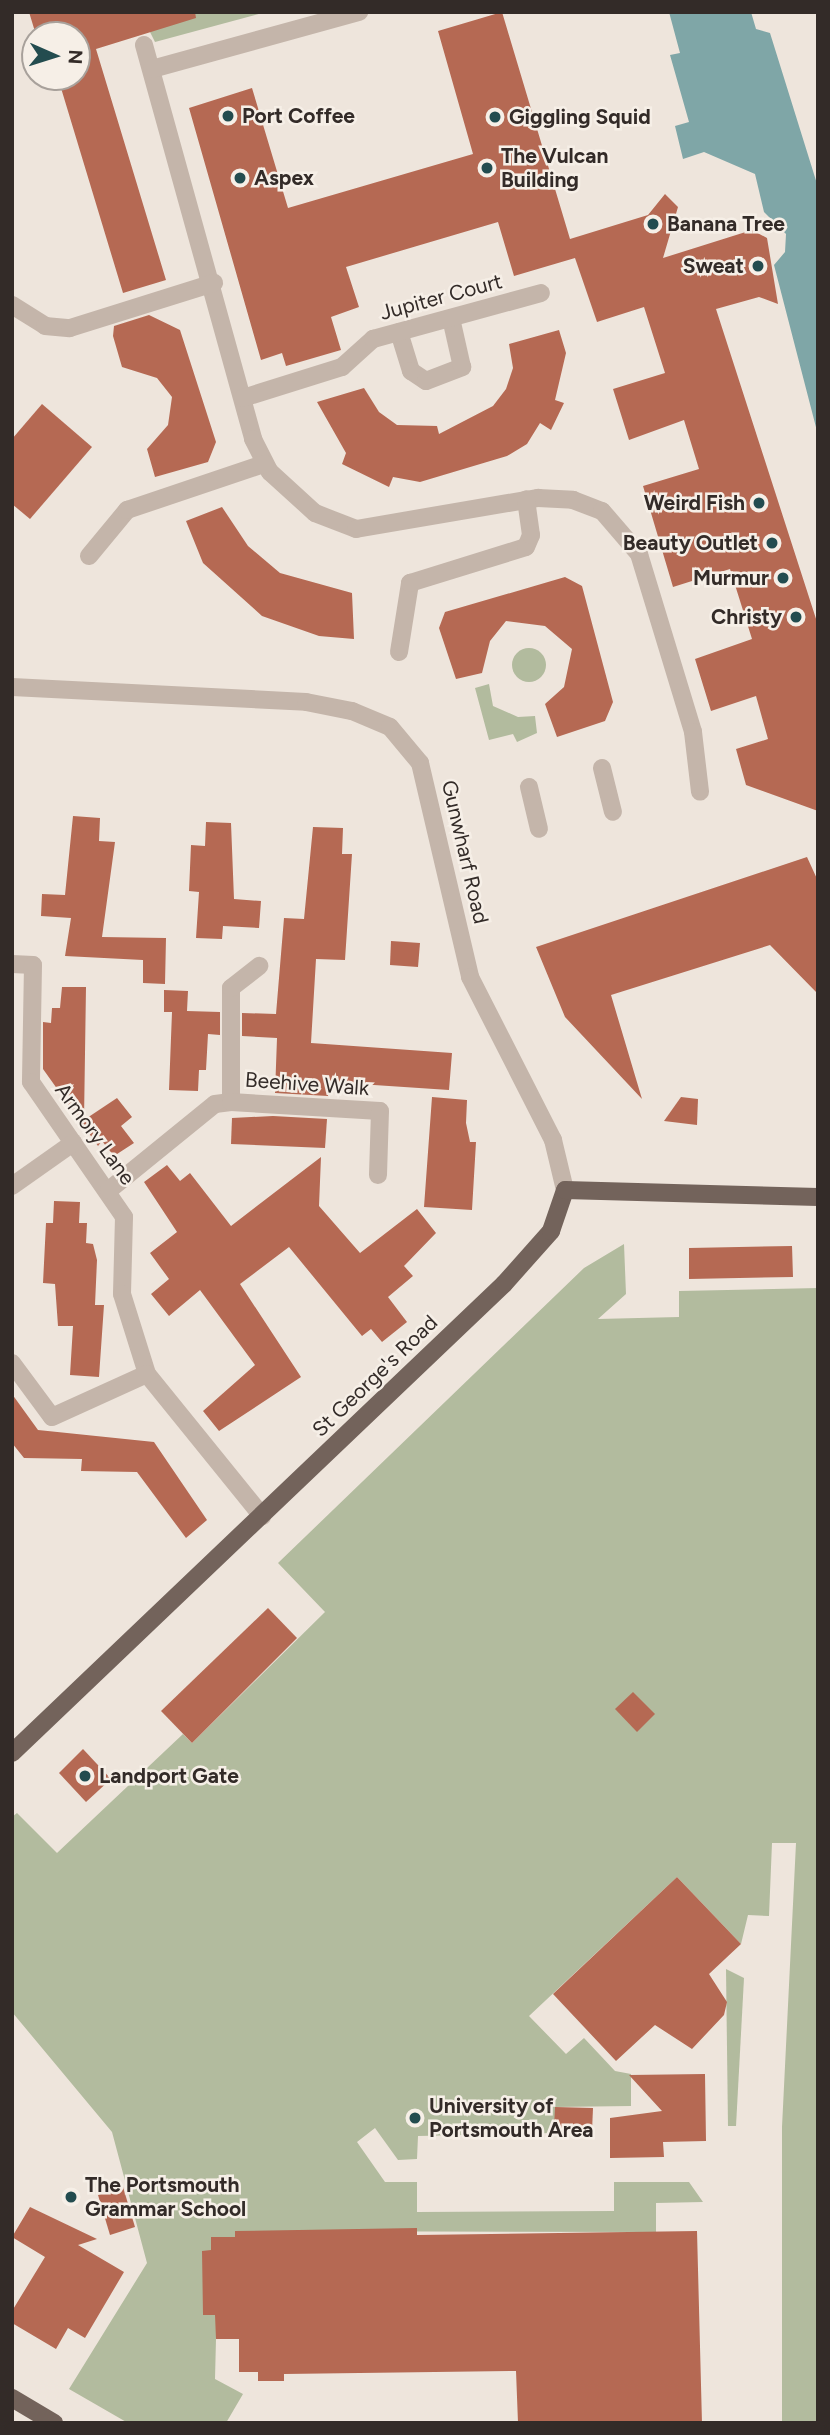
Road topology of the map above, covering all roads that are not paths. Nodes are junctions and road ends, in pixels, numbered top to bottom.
1 (359, 12) edge
2 (144, 45) dead end
3 (152, 69) junction
4 (214, 283) junction
5 (541, 293) dead end
6 (12, 305) edge
7 (451, 318) junction
8 (399, 332) junction
9 (243, 398) junction
10 (264, 464) junction
11 (526, 499) junction
12 (89, 556) dead end
13 (399, 652) dead end
14 (12, 687) edge
15 (602, 768) dead end
16 (529, 787) dead end
17 (700, 792) dead end
18 (613, 812) dead end
19 (539, 829) dead end
20 (12, 964) edge
21 (259, 966) dead end
22 (231, 1102) junction
23 (73, 1143) junction
24 (378, 1175) dead end
25 (12, 1186) edge
26 (109, 1190) junction
27 (565, 1191) junction
28 (818, 1197) edge
29 (12, 1363) edge
30 (147, 1374) junction
31 (261, 1516) junction
32 (12, 1753) edge
33 (12, 2398) edge
34 (54, 2423) edge

1 - 3 street
2 - 3 street
3 - 4 street
4 - 6 street
4 - 9 street
5 - 7 street, Jupiter Court
7 - 8 street, Jupiter Court
7 - 8 street
8 - 9 street, Jupiter Court
9 - 10 street
10 - 11 street
10 - 12 street
11 - 13 street
11 - 17 street
14 - 27 street, Gunwharf Road
15 - 18 street
16 - 19 street
20 - 23 street, Armory Lane
21 - 22 street, Beehive Walk
22 - 24 street, Beehive Walk
22 - 26 street, Beehive Walk
23 - 25 street
23 - 26 street, Armory Lane
26 - 30 street, Armory Lane
27 - 28 main road
27 - 31 main road, St George's Road
29 - 30 street
30 - 31 street, Armory Lane
31 - 32 main road, St George's Road
33 - 34 main road

